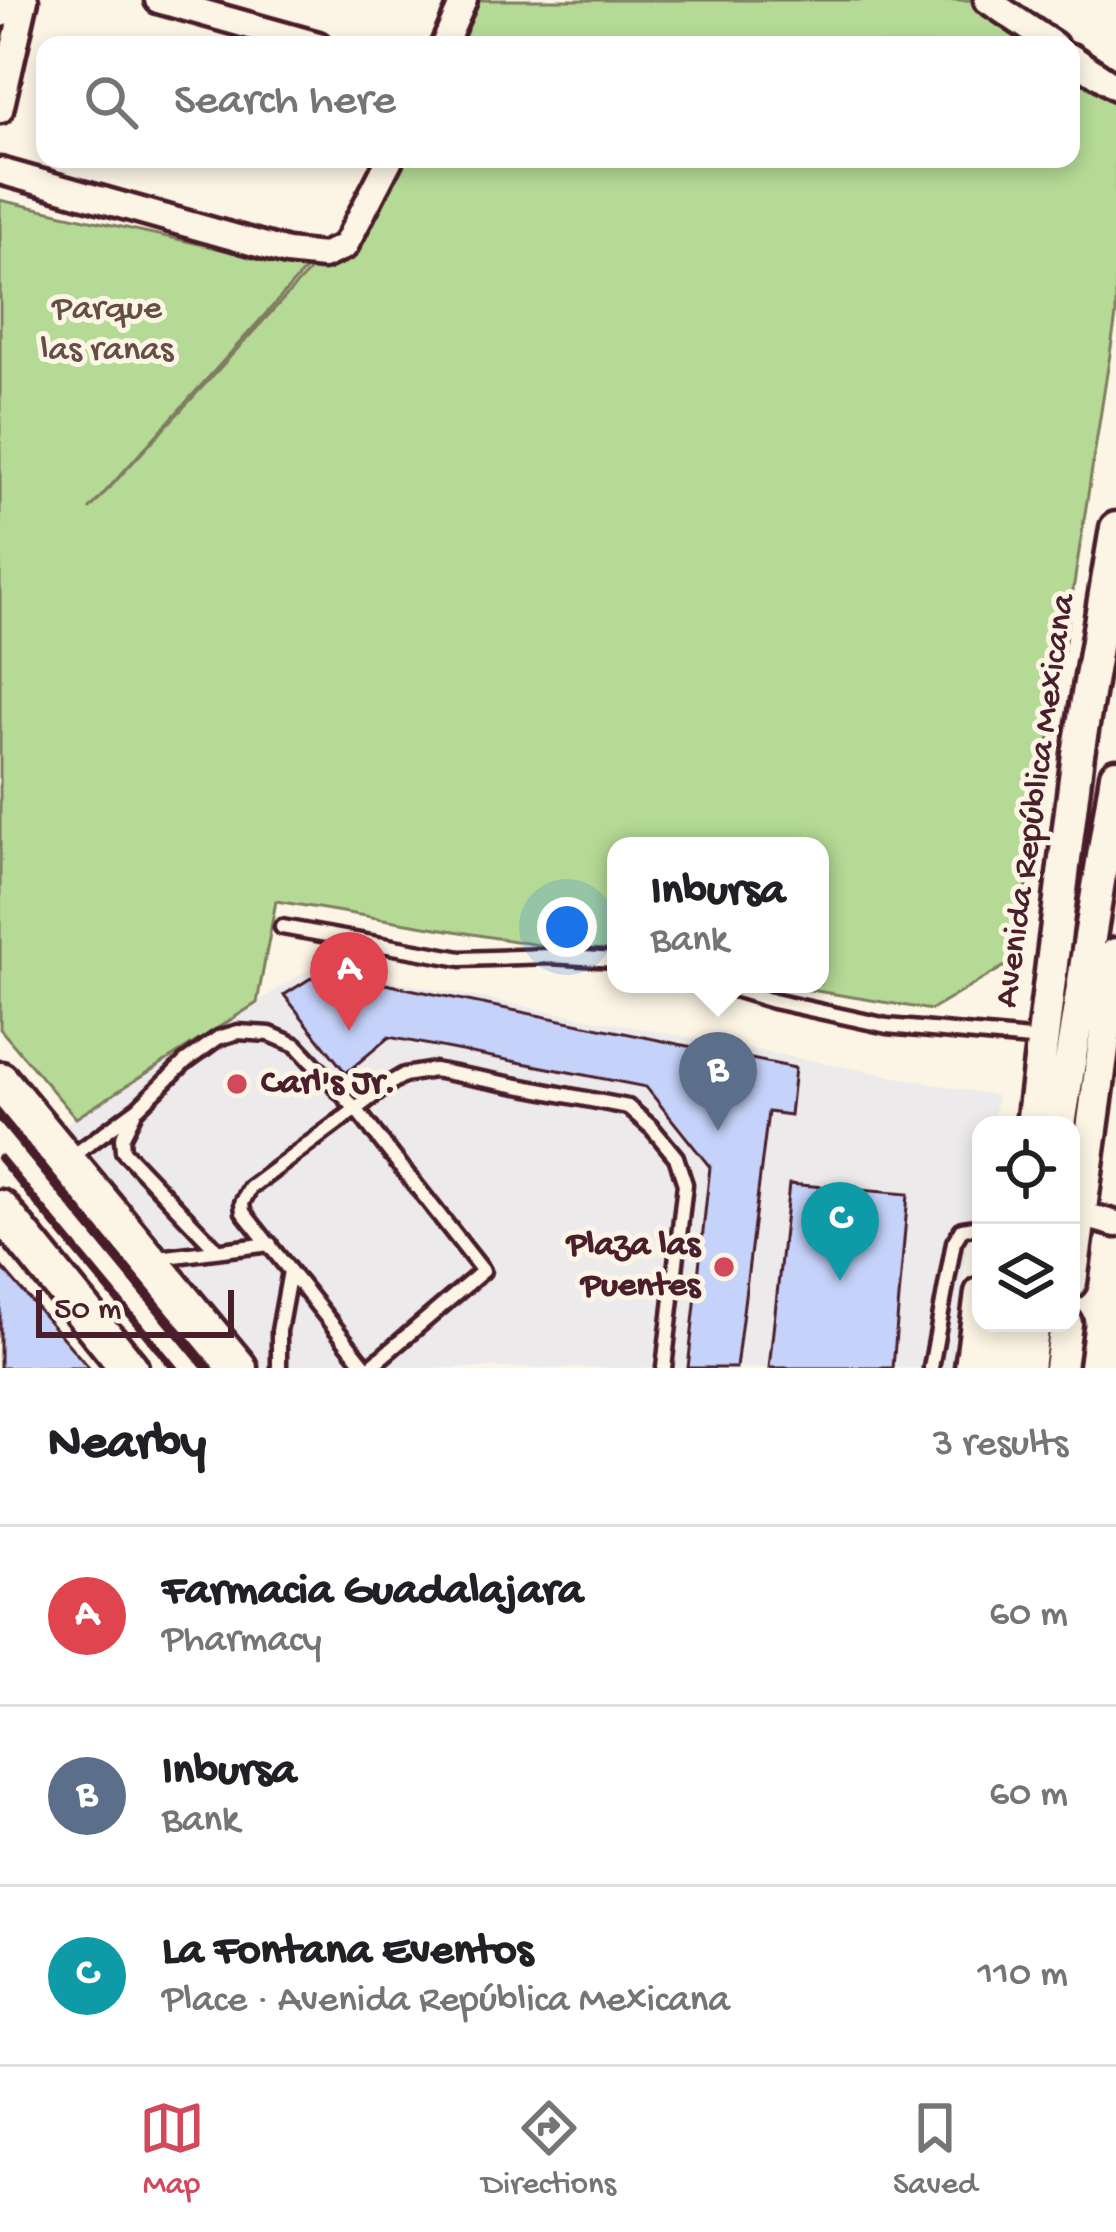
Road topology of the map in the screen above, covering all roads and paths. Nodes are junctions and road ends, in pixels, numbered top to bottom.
1 (3, 0) edge
2 (25, 0) edge
3 (158, 0) edge
4 (464, 0) edge
5 (987, 0) edge
6 (0, 11) edge
7 (286, 36) edge
8 (448, 36) edge
9 (1041, 36) edge
10 (1080, 63) edge
11 (1116, 87) edge
12 (0, 110) edge
13 (385, 168) edge
14 (0, 171) edge
15 (1116, 528) edge
16 (1116, 776) edge
17 (282, 927) dead end
18 (1116, 954) edge
19 (607, 959) edge
20 (747, 993) edge
21 (1110, 1035) edge
22 (1042, 1040) junction
23 (0, 1081) edge
24 (1037, 1085) junction
25 (138, 1108) junction
26 (356, 1109) junction
27 (1016, 1116) edge
28 (1033, 1116) edge
29 (1061, 1116) edge
30 (65, 1161) junction
31 (0, 1209) edge
32 (1080, 1214) joint
33 (1116, 1224) edge
34 (972, 1227) edge
35 (270, 1244) junction
36 (217, 1250) junction
37 (146, 1260) junction
38 (290, 1270) junction
39 (976, 1332) edge
40 (1005, 1332) edge
41 (1033, 1332) edge
42 (1065, 1332) edge
43 (130, 1368) edge
44 (238, 1368) edge
45 (279, 1368) edge
46 (368, 1368) edge
47 (664, 1368) edge
48 (931, 1368) edge
49 (971, 1368) edge
50 (999, 1368) edge
51 (1028, 1368) edge
52 (1060, 1368) edge

1 - 6 street
2 - 12 street
3 - 7 street
4 - 8 street
5 - 9 street
10 - 11 street
13 - 14 street
15 - 22 street, Avenida República Mexicana
16 - 29 street, Avenida República Mexicana
17 - 19 lane
18 - 21 street
20 - 22 lane
21 - 32 street
22 - 24 street, Avenida República Mexicana
23 - 30 main road
24 - 27 street, Avenida República Mexicana
24 - 28 street, Avenida República Mexicana
25 - 26 lane
25 - 30 lane
25 - 36 lane
26 - 35 lane
26 - 46 lane
26 - 47 lane
30 - 37 main road
31 - 43 main road
32 - 33 street
34 - 48 lane
35 - 36 lane
35 - 38 lane
36 - 37 lane
37 - 44 main road
38 - 45 lane
38 - 46 lane
39 - 49 street
40 - 50 street
41 - 51 street
42 - 52 street

